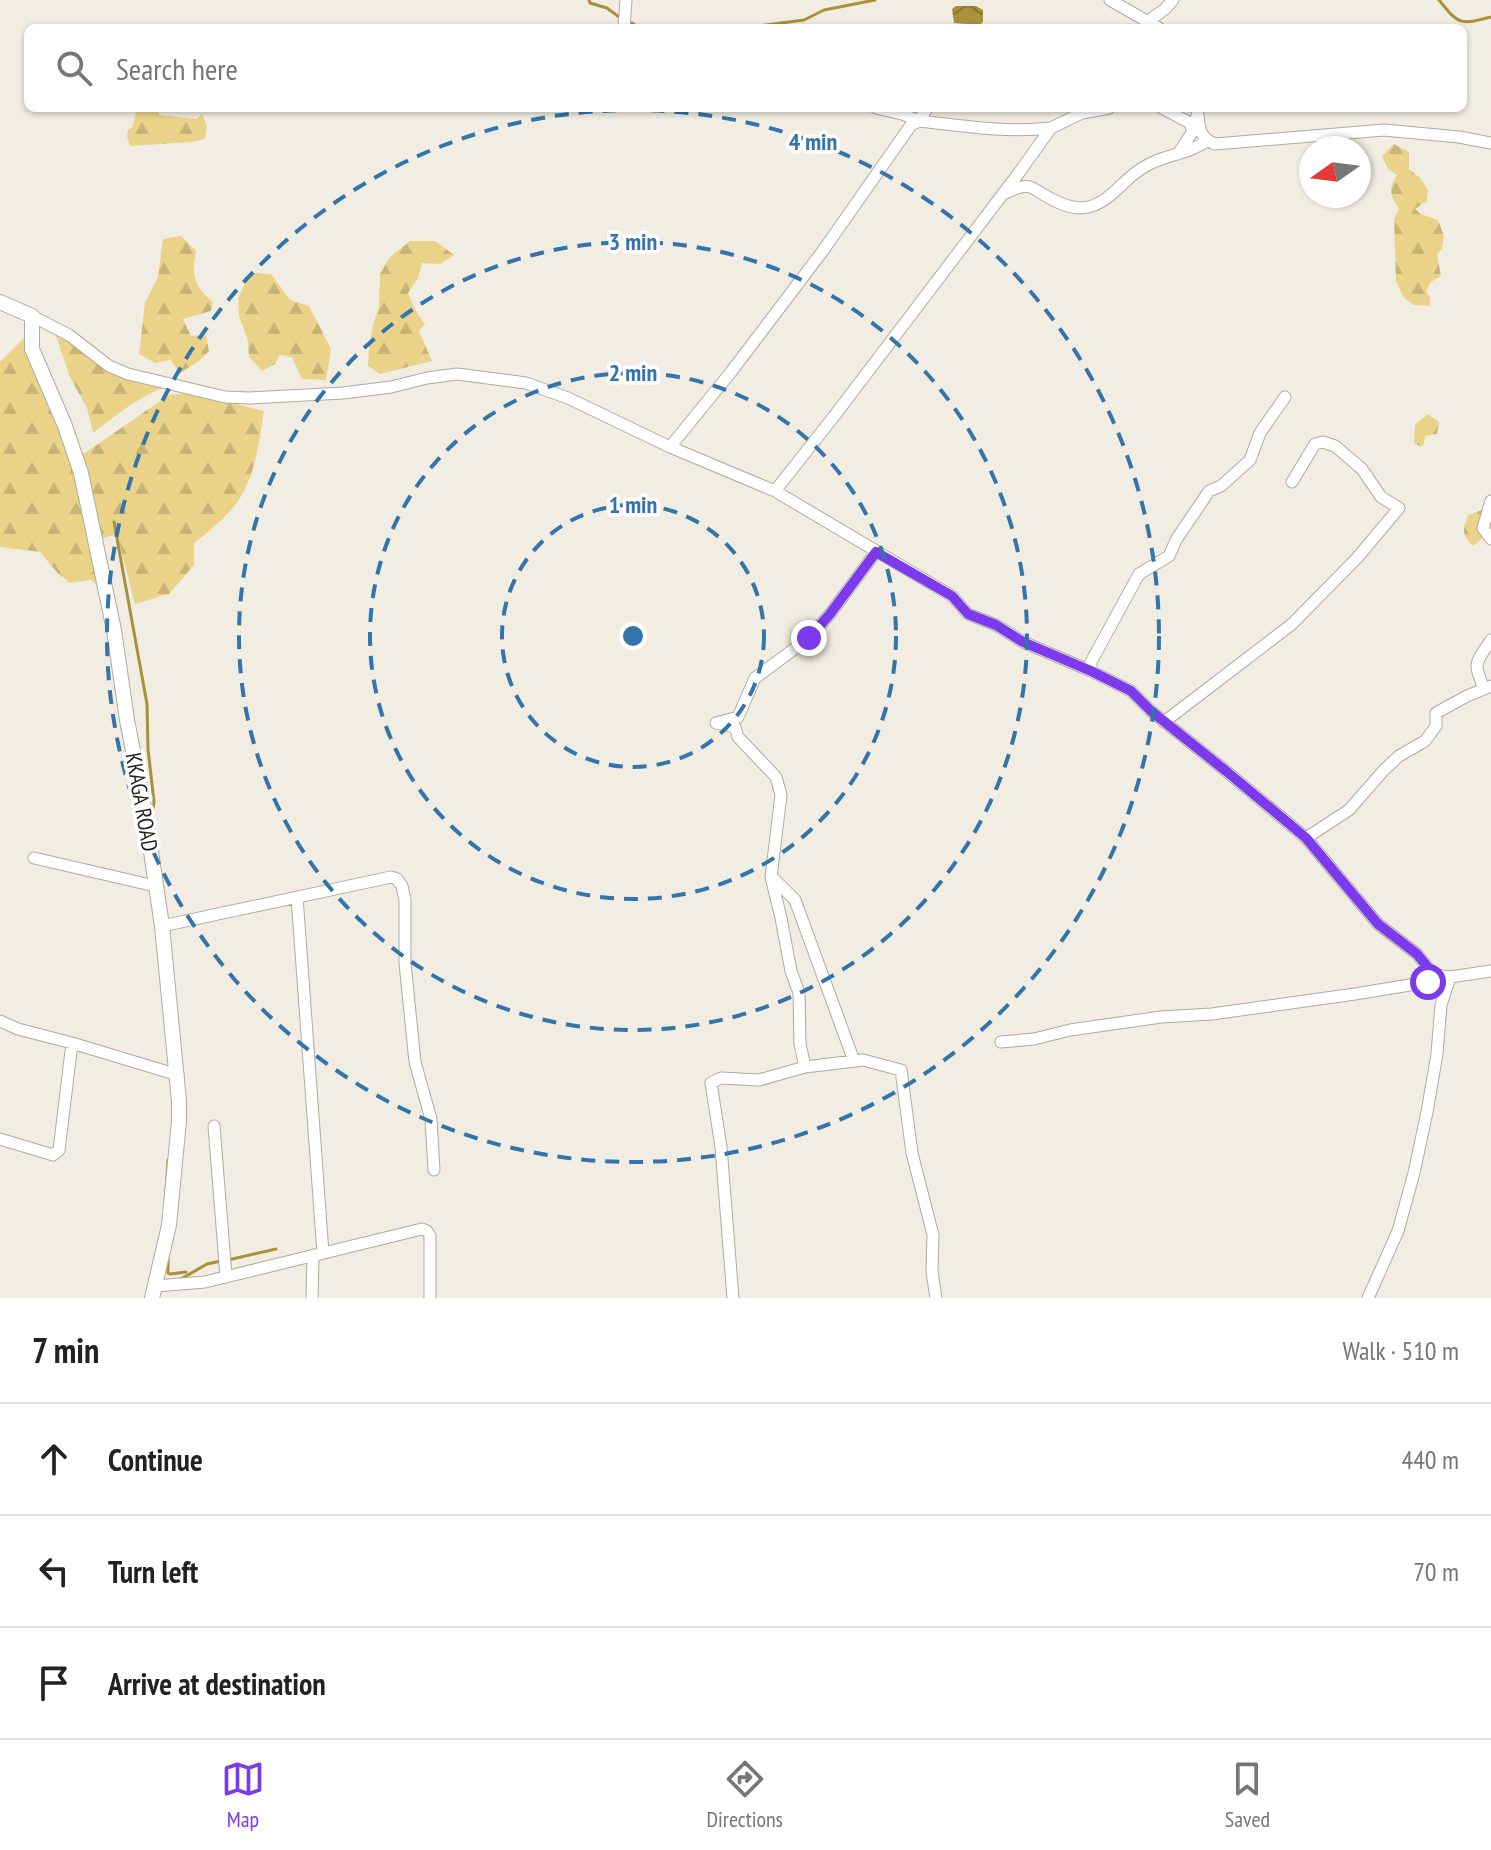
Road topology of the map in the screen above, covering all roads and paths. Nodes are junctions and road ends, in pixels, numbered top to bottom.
1 (626, 0) edge
2 (1110, 0) edge
3 (1173, 0) edge
4 (1147, 22) junction
5 (624, 24) edge
6 (1151, 24) edge
7 (893, 112) edge
8 (925, 112) edge
9 (1087, 112) edge
10 (1169, 112) edge
11 (1199, 115) edge
12 (919, 121) junction
13 (1051, 128) junction
14 (1207, 141) junction
15 (1491, 143) edge
16 (1178, 154) junction
17 (1002, 195) junction
18 (0, 302) edge
19 (32, 316) junction
20 (1285, 397) dead end
21 (670, 447) junction
22 (1292, 482) dead end
23 (775, 491) junction
24 (1491, 501) edge
25 (1491, 539) edge
26 (876, 552) junction
27 (1491, 640) edge
28 (1091, 671) junction
29 (1488, 687) edge
30 (1164, 722) junction
31 (1306, 838) junction
32 (34, 858) dead end
33 (771, 877) junction
34 (155, 886) junction
35 (297, 897) junction
36 (162, 926) junction
37 (1491, 971) edge
38 (1434, 975) junction
39 (1450, 977) junction
40 (0, 1021) edge
41 (1001, 1042) dead end
42 (72, 1043) junction
43 (854, 1061) junction
44 (805, 1067) junction
45 (178, 1075) junction
46 (214, 1126) dead end
47 (0, 1139) edge
48 (434, 1170) dead end
49 (318, 1254) junction
50 (226, 1276) junction
51 (154, 1292) edge
52 (312, 1298) edge
53 (430, 1298) edge
54 (733, 1298) edge
55 (936, 1298) edge
56 (1368, 1298) edge

1 - 5 street
2 - 4 street
3 - 4 street
4 - 6 street
7 - 12 street
8 - 12 street
9 - 13 street
10 - 11 street
11 - 14 street
11 - 16 street
12 - 13 street
12 - 21 street
13 - 17 street
14 - 15 street
14 - 16 street
16 - 17 street
17 - 23 street
18 - 19 street
19 - 21 street
19 - 34 street, KKAGA ROAD
20 - 28 street
21 - 23 street
22 - 30 street
23 - 26 street
24 - 25 street
26 - 28 street
26 - 33 street
27 - 29 street
28 - 30 street
29 - 31 street
30 - 31 street
31 - 38 street
32 - 34 street
33 - 43 street
33 - 44 street
34 - 36 street, KKAGA ROAD
35 - 36 street
35 - 48 street
35 - 49 street
36 - 45 street, KKAGA ROAD
37 - 39 street
38 - 39 street
38 - 41 street
39 - 56 street
40 - 42 street
42 - 45 street
42 - 47 street
43 - 44 street
43 - 55 street
44 - 54 street
45 - 51 street, KKAGA ROAD
46 - 50 street
49 - 50 street
49 - 52 street
49 - 53 street
50 - 51 street

